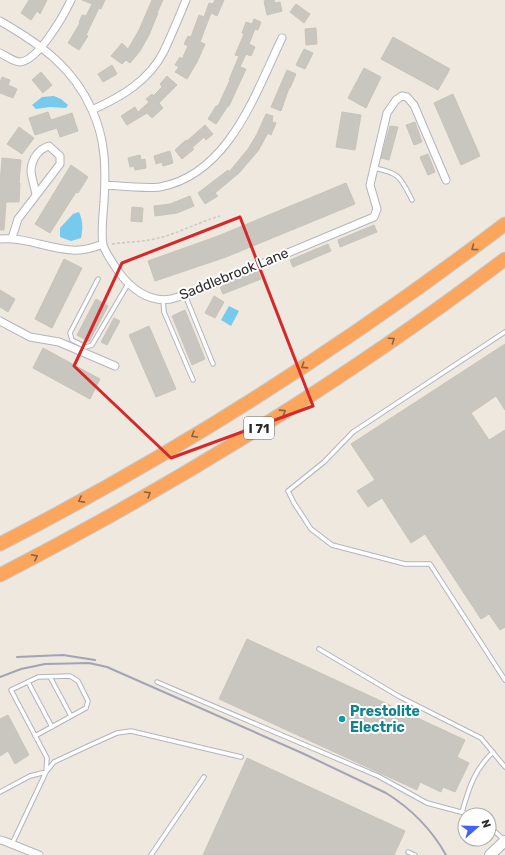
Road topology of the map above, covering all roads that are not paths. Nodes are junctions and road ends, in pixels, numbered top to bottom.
1 (71, 0) edge
2 (186, 0) edge
3 (0, 21) edge
4 (282, 38) dead end
5 (41, 46) junction
6 (0, 53) edge
7 (92, 110) junction
8 (374, 168) junction
9 (446, 180) dead end
10 (105, 185) junction
11 (36, 195) junction
12 (412, 200) dead end
13 (505, 224) edge
14 (12, 238) junction
15 (0, 239) edge
16 (103, 244) junction
17 (505, 259) edge
18 (98, 279) dead end
19 (128, 284) junction
20 (185, 295) junction
21 (163, 299) junction
22 (0, 321) edge
23 (505, 332) edge
24 (213, 364) dead end
25 (115, 366) dead end
26 (193, 380) dead end
27 (0, 544) edge
28 (0, 575) edge
29 (319, 649) dead end
30 (50, 677) junction
31 (505, 680) edge
32 (28, 682) junction
33 (157, 682) dead end
34 (71, 716) junction
35 (52, 727) junction
36 (35, 736) junction
37 (493, 752) junction
38 (242, 757) dead end
39 (505, 767) edge
40 (46, 772) junction
41 (204, 777) dead end
42 (0, 792) edge
43 (463, 807) edge
44 (457, 811) edge
45 (497, 834) edge
46 (0, 840) edge
47 (505, 841) edge
48 (12, 844) junction
49 (408, 852) dead end
50 (493, 854) edge
51 (39, 855) edge
52 (151, 855) edge
53 (415, 855) edge

1 - 5 street
2 - 7 street
3 - 5 street, Saddlebrook Lane
4 - 10 street
5 - 6 street
5 - 7 street, Saddlebrook Lane
7 - 10 street, Saddlebrook Lane
8 - 9 street, Saddlebrook Lane
8 - 12 lane
8 - 20 street, Saddlebrook Lane
10 - 16 street, Saddlebrook Lane
11 - 11 street
11 - 14 street
13 -> 27 highway, I 71
14 - 15 street
14 - 16 street
16 - 19 street, Saddlebrook Lane
28 -> 17 highway, I 71
18 - 19 lane
19 - 21 street, Saddlebrook Lane
20 - 21 street, Saddlebrook Lane
20 - 24 lane
21 - 26 lane
22 - 25 street
23 - 31 lane
29 - 37 lane
30 - 32 lane
30 - 34 lane
30 - 34 lane
32 - 35 lane
32 - 36 lane
33 - 44 lane
34 - 35 lane
35 - 36 lane
36 - 40 lane
37 - 39 lane
37 - 43 lane
38 - 40 lane
40 - 42 lane
40 - 48 lane
41 - 52 lane
45 - 47 lane
46 - 48 street
47 - 50 street
48 - 51 street
49 - 53 lane

